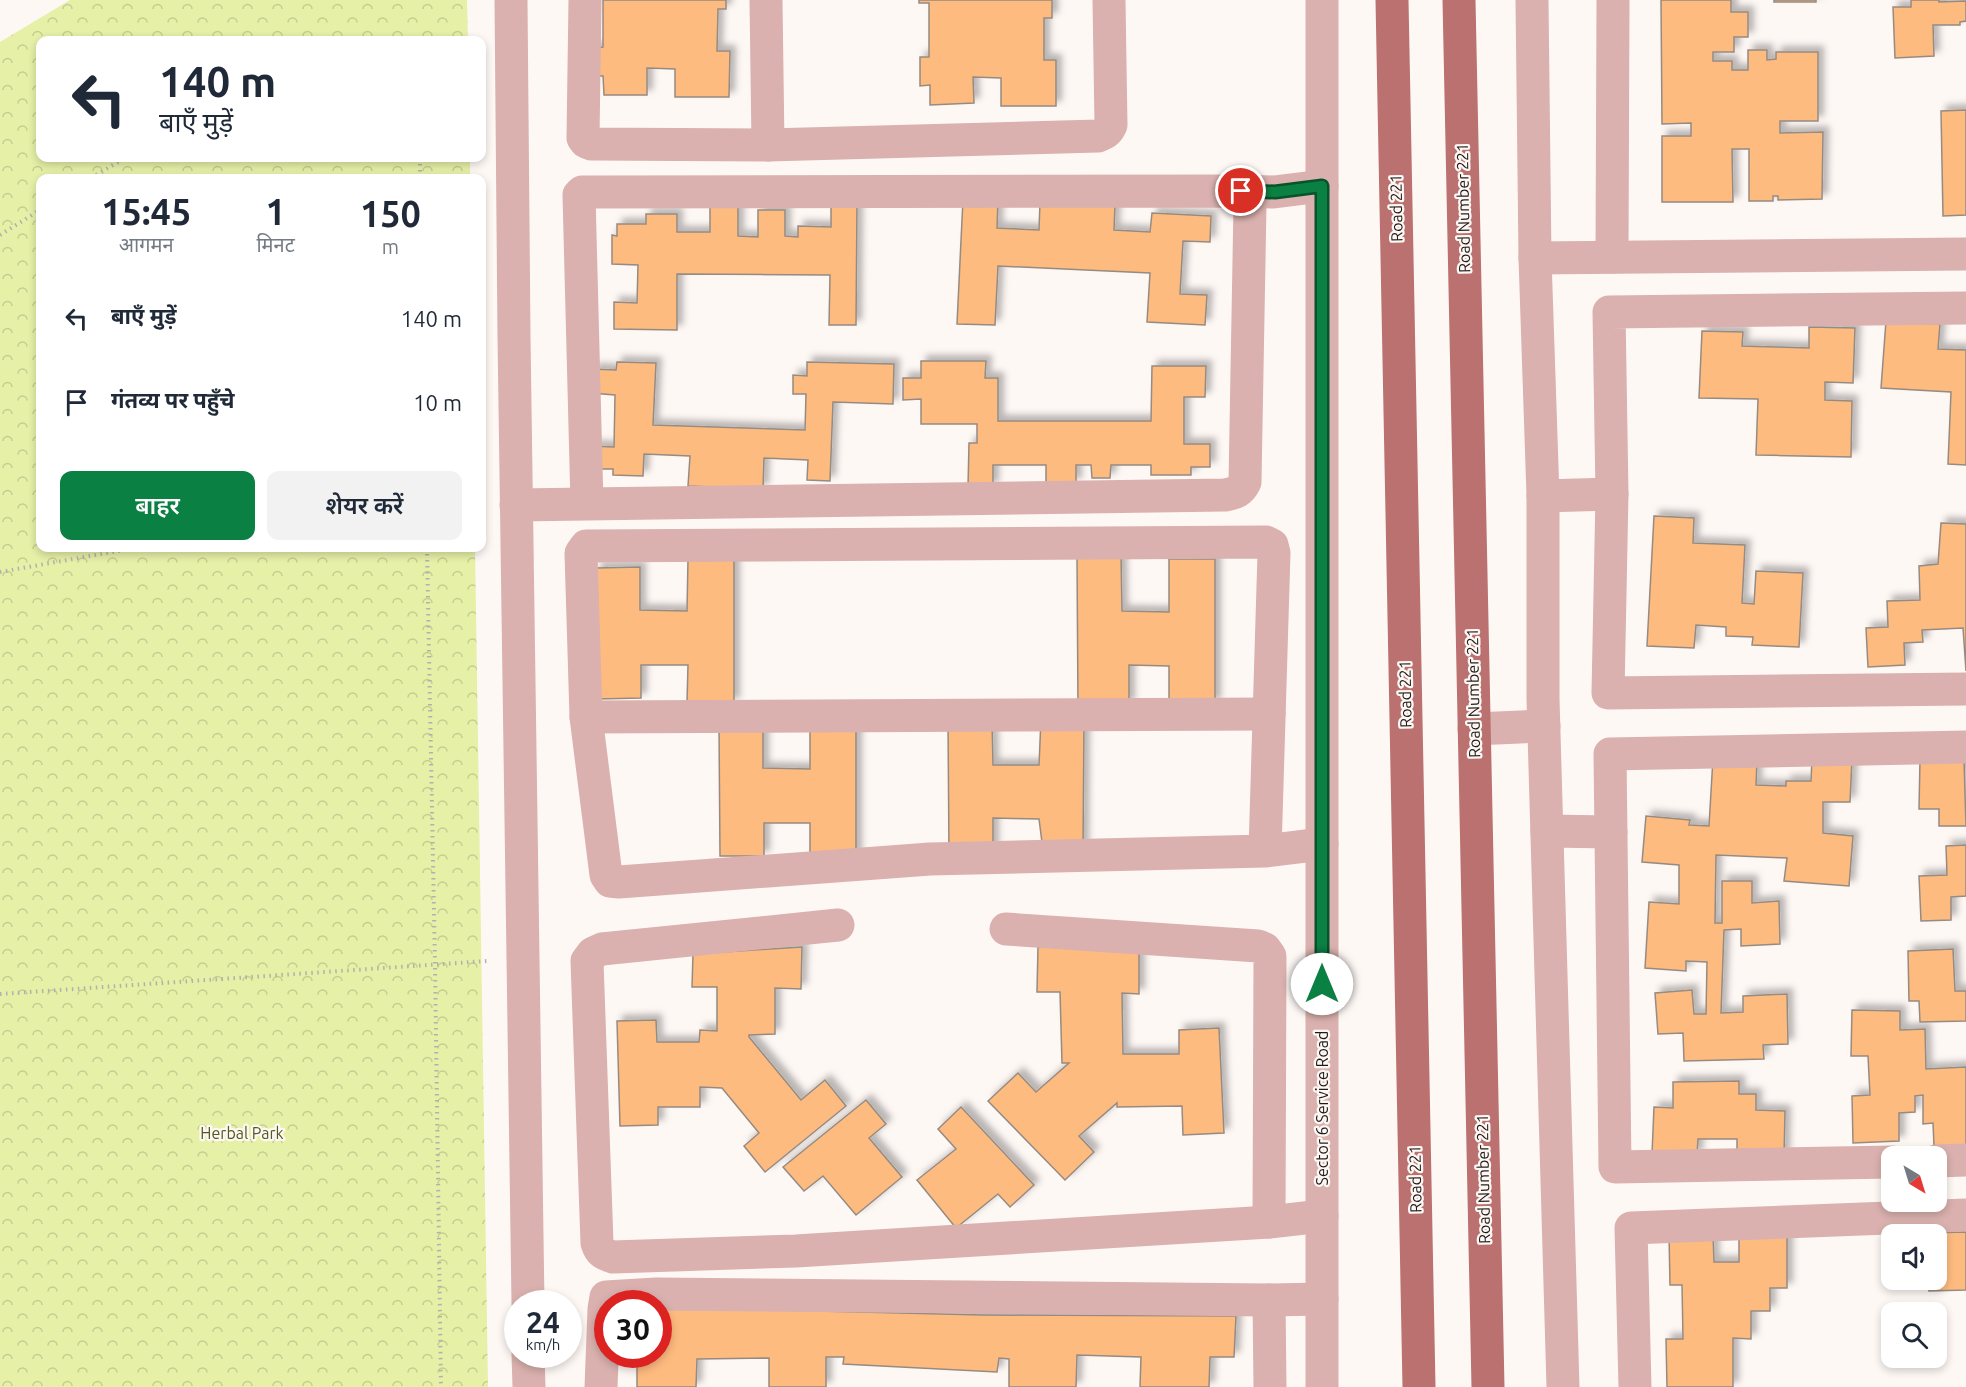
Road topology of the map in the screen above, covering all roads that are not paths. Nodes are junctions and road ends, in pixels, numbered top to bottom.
1 (511, 0) edge
2 (585, 0) edge
3 (766, 0) edge
4 (1109, 0) edge
5 (1322, 0) edge
6 (1392, 0) edge
7 (1459, 0) edge
8 (1532, 0) edge
9 (1613, 0) edge
10 (768, 145) junction
11 (1322, 186) junction
12 (1241, 191) junction
13 (1966, 254) edge
14 (1612, 257) junction
15 (1535, 258) junction
16 (1966, 308) edge
17 (1612, 494) junction
18 (1543, 496) junction
19 (587, 504) junction
20 (516, 505) junction
21 (1966, 689) edge
22 (1269, 714) junction
23 (586, 717) junction
24 (1544, 726) junction
25 (1474, 729) junction
26 (1966, 747) edge
27 (1547, 831) junction
28 (1611, 832) junction
29 (1322, 844) junction
30 (1265, 851) junction
31 (838, 926) dead end
32 (1006, 929) dead end
33 (1966, 1160) edge
34 (1947, 1161) edge
35 (1881, 1162) edge
36 (1966, 1215) edge
37 (1322, 1216) junction
38 (1269, 1222) junction
39 (528, 1290) edge
40 (1322, 1299) junction
41 (1269, 1300) junction
42 (528, 1368) edge
43 (529, 1387) edge
44 (601, 1387) edge
45 (1270, 1387) edge
46 (1322, 1387) edge
47 (1419, 1387) edge
48 (1488, 1387) edge
49 (1563, 1387) edge
50 (1635, 1387) edge

1 - 20 street
2 - 10 street
3 - 10 street
4 - 10 street
5 - 11 street, Sector 6 Service Road
6 - 47 main road, Road 221
7 - 25 main road, Road Number 221
8 - 15 street
9 - 14 street
11 - 12 street
11 - 29 street, Sector 6 Service Road
12 - 19 street
12 - 19 street
13 - 14 street
14 - 15 street
15 - 18 street
16 - 17 street
17 - 18 street
17 - 21 street
18 - 24 street
19 - 20 street
20 - 39 street
22 - 23 street
22 - 23 street
22 - 30 street
23 - 30 street
24 - 25 street
24 - 27 street
25 - 48 main road, Road Number 221
26 - 28 street
27 - 28 street
27 - 49 street
28 - 35 street
29 - 30 street
29 - 37 street, Sector 6 Service Road
31 - 38 street
32 - 38 street
33 - 34 street
36 - 50 street
37 - 38 street
37 - 40 street, Sector 6 Service Road
40 - 41 street
40 - 46 street, Sector 6 Service Road
41 - 44 street
41 - 45 street
42 - 43 street

